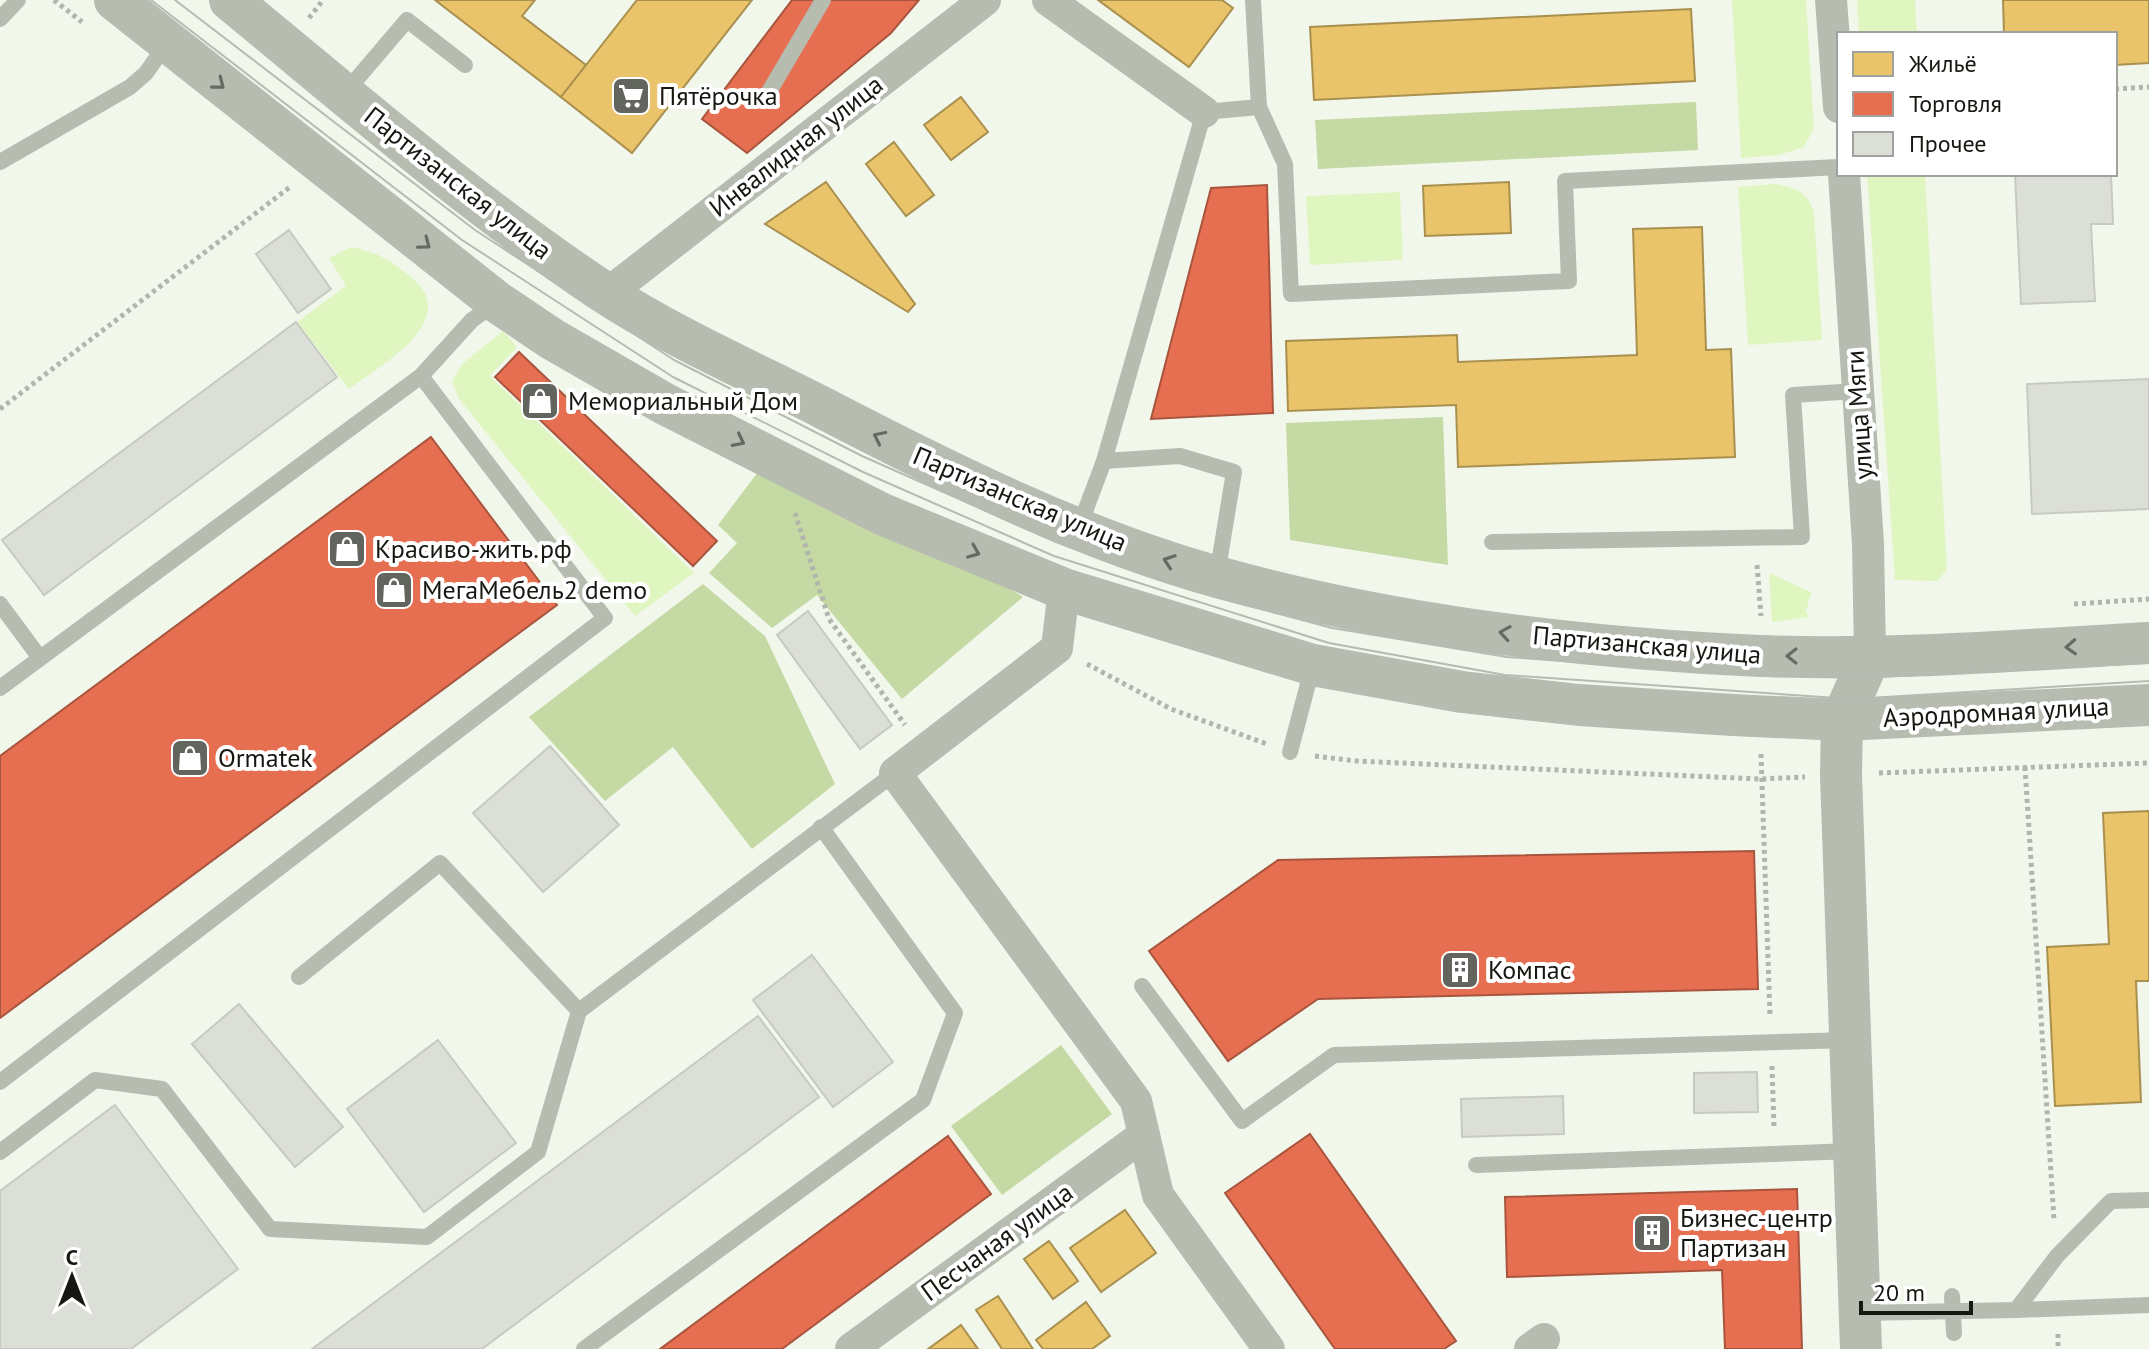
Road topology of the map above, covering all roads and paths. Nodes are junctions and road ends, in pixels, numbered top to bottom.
1 (18, 0) edge
2 (115, 0) edge
3 (230, 0) edge
4 (323, 0) edge
5 (823, 0) edge
6 (985, 0) edge
7 (1048, 0) edge
8 (1253, 0) edge
9 (1831, 0) edge
10 (297, 14) dead end
11 (0, 19) edge
12 (167, 43) junction
13 (465, 65) dead end
14 (1837, 80) edge
15 (2149, 87) edge
16 (2117, 89) edge
17 (344, 94) junction
18 (766, 97) dead end
19 (1259, 107) junction
20 (1204, 112) junction
21 (0, 162) edge
22 (1837, 167) edge
23 (1844, 176) edge
24 (291, 187) dead end
25 (607, 294) junction
26 (497, 302) junction
27 (421, 376) junction
28 (1857, 391) junction
29 (0, 409) edge
30 (1104, 461) junction
31 (791, 501) dead end
32 (1078, 530) junction
33 (1492, 542) dead end
34 (1216, 577) junction
35 (1064, 589) junction
36 (0, 604) edge
37 (1753, 617) dead end
38 (1761, 618) dead end
39 (2149, 643) edge
40 (1870, 656) junction
41 (40, 658) junction
42 (1313, 665) junction
43 (0, 688) edge
44 (2149, 705) edge
45 (1842, 720) junction
46 (923, 749) junction
47 (1290, 752) dead end
48 (2025, 767) dead end
49 (895, 773) junction
50 (1760, 779) dead end
51 (821, 827) junction
52 (299, 977) dead end
53 (1142, 986) dead end
54 (579, 1011) junction
55 (1851, 1040) junction
56 (1771, 1043) junction
57 (0, 1082) edge
58 (1144, 1135) junction
59 (1855, 1151) junction
60 (0, 1152) edge
61 (1800, 1153) junction
62 (1476, 1165) dead end
63 (2149, 1200) edge
64 (2057, 1256) junction
65 (1952, 1304) junction
66 (2149, 1305) edge
67 (2016, 1310) junction
68 (1861, 1331) edge
69 (1954, 1333) dead end
70 (584, 1349) edge
71 (851, 1349) edge
72 (1269, 1349) edge

1 - 11 lane
2 - 12 street
3 - 17 street, Партизанская улица
4 - 10 path
5 - 18 lane
6 - 25 street, Инвалидная улица
7 - 20 street
8 - 19 lane
9 - 14 street
12 - 21 lane
12 -> 26 street
13 - 17 lane
15 - 16 path
17 - 25 street, Партизанская улица
19 - 20 lane
19 - 22 lane
20 - 30 lane
23 - 28 street, улица Мяги
24 - 29 path
32 -> 25 street, Партизанская улица
26 - 27 lane
26 -> 35 street
27 - 41 lane
27 - 57 lane
28 - 33 lane
28 - 40 street, улица Мяги
30 - 32 lane
30 - 34 lane
31 - 46 path
34 -> 32 street, Партизанская улица
40 -> 34 street, Партизанская улица
35 - 42 street
35 - 46 street
36 - 41 lane
37 - 38 path
39 -> 40 street
40 - 45 street
41 - 43 lane
42 - 45 street
42 - 47 lane
44 - 45 street, Аэродромная улица
45 - 55 street
46 - 49 street
48 - 64 path
49 - 51 lane
49 - 58 street
50 - 56 path
51 - 54 lane
51 - 70 lane
52 - 54 lane
53 - 56 lane
54 - 60 lane
55 - 56 lane
55 - 59 street
56 - 61 path
58 - 71 street, Песчаная улица
58 - 72 street
59 - 61 lane
59 - 68 street
61 - 62 lane
63 - 64 lane
64 - 67 lane
65 - 67 lane
65 - 68 lane
65 - 69 lane
66 - 67 lane

